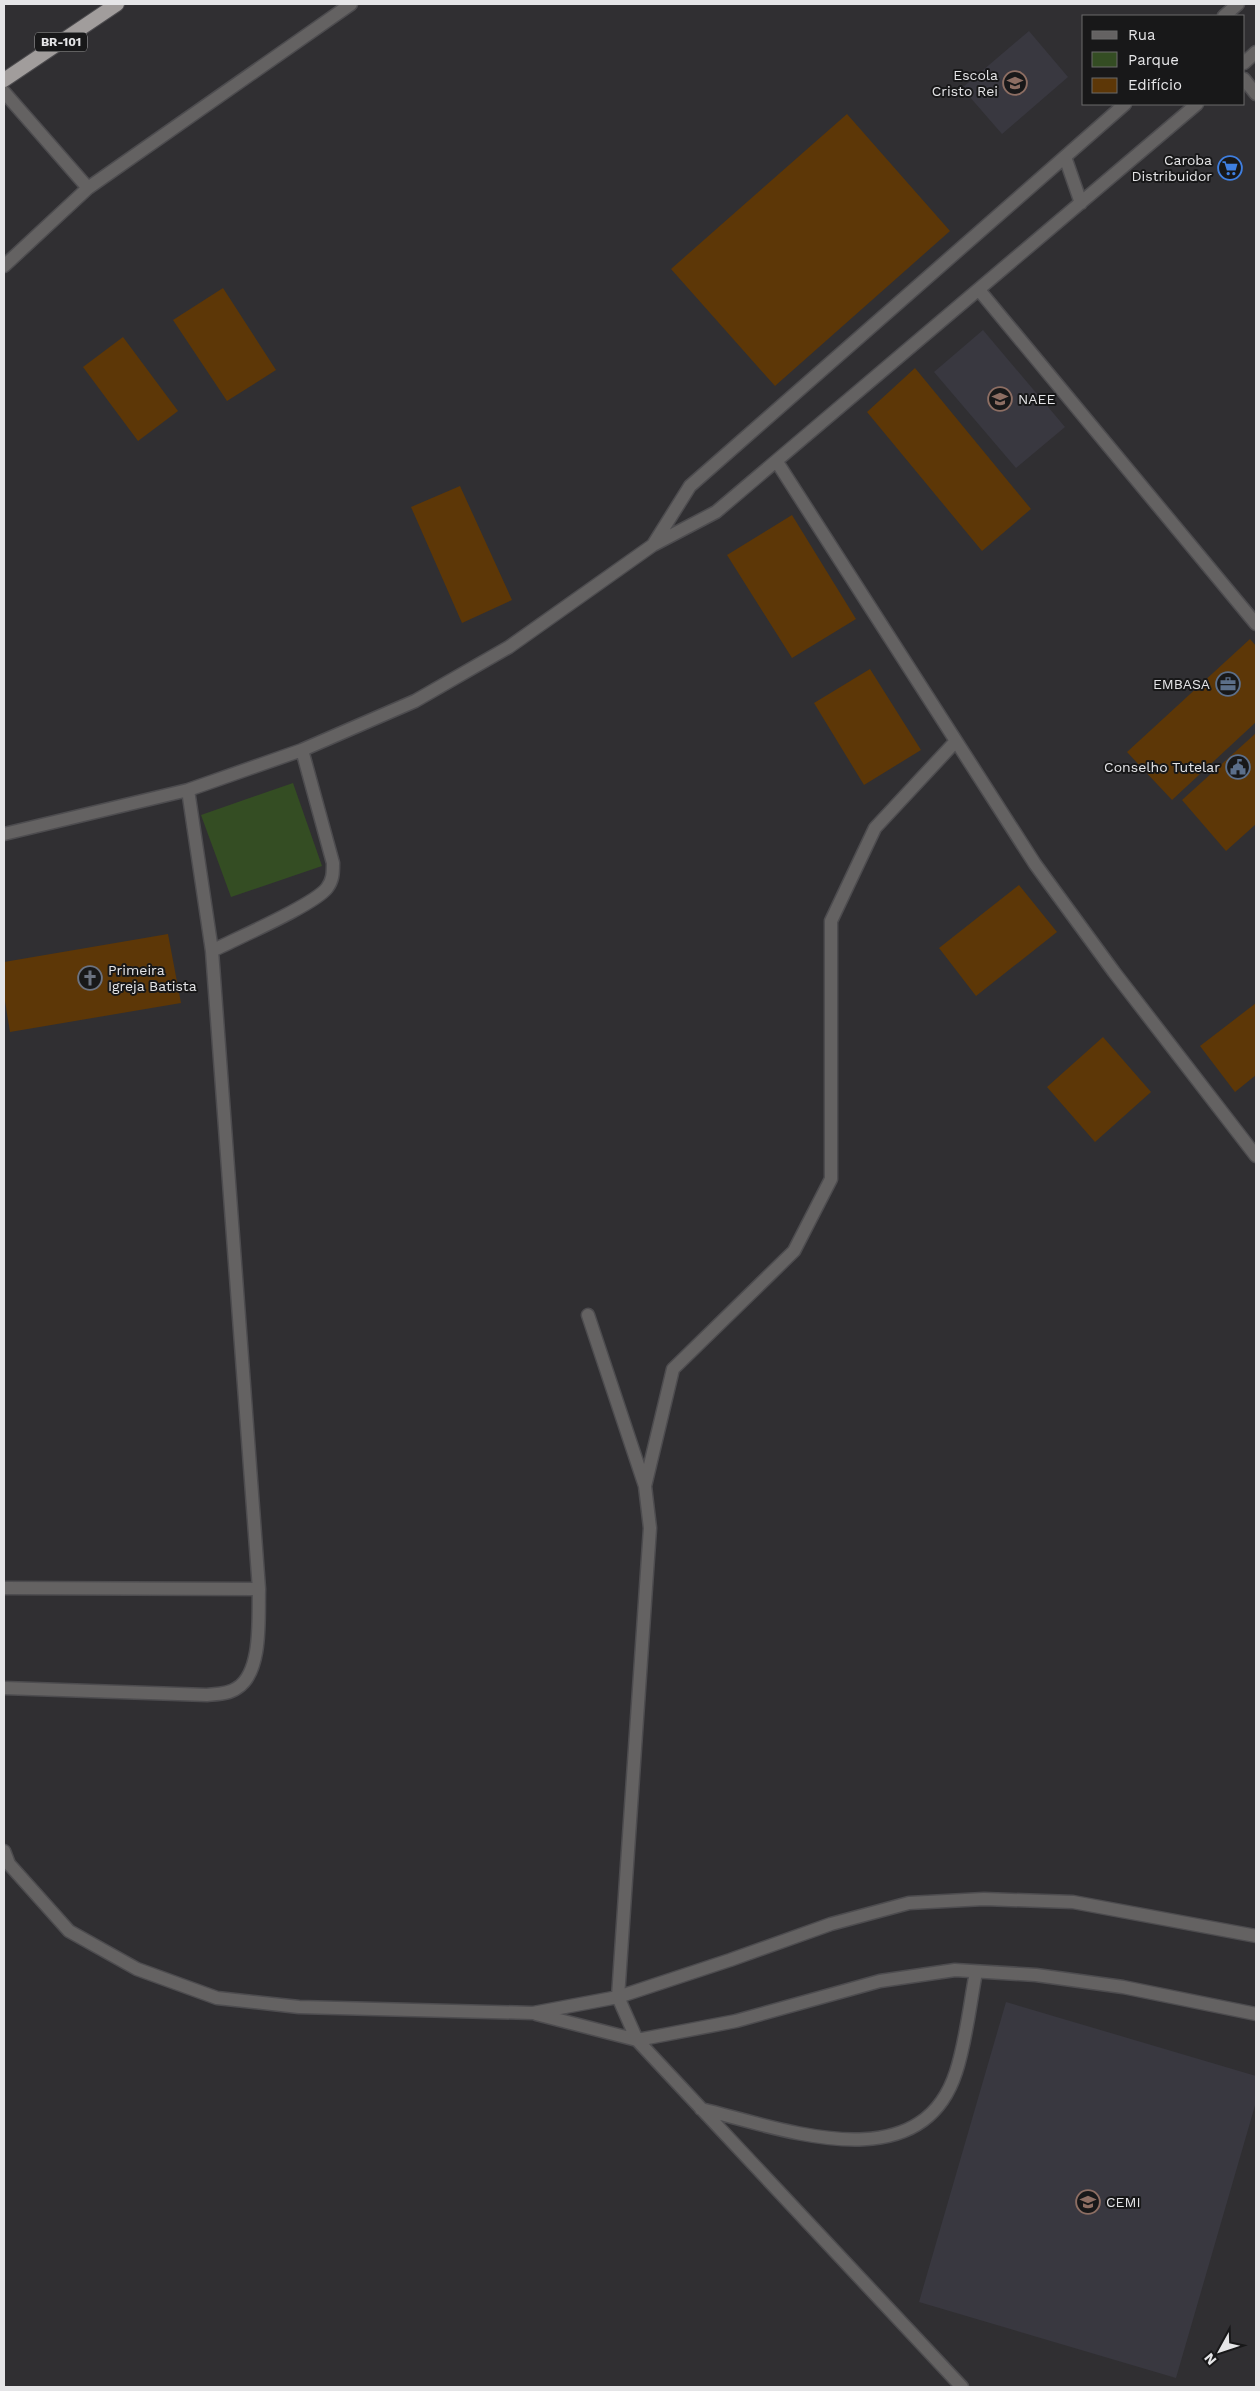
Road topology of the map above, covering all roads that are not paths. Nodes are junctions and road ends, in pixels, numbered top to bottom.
1 (117, 4) edge
2 (351, 4) edge
3 (1238, 4) edge
4 (1225, 15) edge
5 (1256, 52) edge
6 (1245, 62) edge
7 (4, 80) edge
8 (1245, 80) edge
9 (4, 92) edge
10 (1256, 94) edge
11 (1124, 105) edge
12 (1196, 105) edge
13 (1065, 157) junction
14 (88, 188) junction
15 (1081, 203) junction
16 (4, 266) edge
17 (979, 290) junction
18 (777, 462) junction
19 (653, 545) junction
20 (1256, 624) edge
21 (956, 741) junction
22 (302, 750) junction
23 (188, 790) junction
24 (4, 834) edge
25 (212, 951) junction
26 (1256, 1156) edge
27 (588, 1315) dead end
28 (645, 1486) junction
29 (4, 1588) edge
30 (259, 1589) junction
31 (4, 1688) edge
32 (4, 1851) edge
33 (1256, 1936) edge
34 (976, 1972) junction
35 (618, 1997) junction
36 (533, 2013) junction
37 (1256, 2014) edge
38 (637, 2040) junction
39 (701, 2109) junction
40 (962, 2387) edge

1 - 7 highway, BR-101
2 - 14 street
3 - 4 street
5 - 6 street
8 - 10 street
9 - 14 street
11 - 13 street
12 - 15 street
13 - 15 street
13 - 19 street
14 - 16 street
15 - 17 street
17 - 18 street
17 - 20 street
18 - 19 street
18 - 21 street
19 - 22 street
21 - 26 street
21 - 28 street
22 - 23 street
22 - 25 street
23 - 24 street
23 - 25 street
25 - 30 street
27 - 28 street
28 - 35 street
29 - 30 street
30 - 31 street
32 - 36 street
33 - 35 street
34 - 37 street
34 - 38 street
34 - 39 street
35 - 36 street
35 - 38 street
36 - 38 street
38 - 39 street
39 - 40 street

